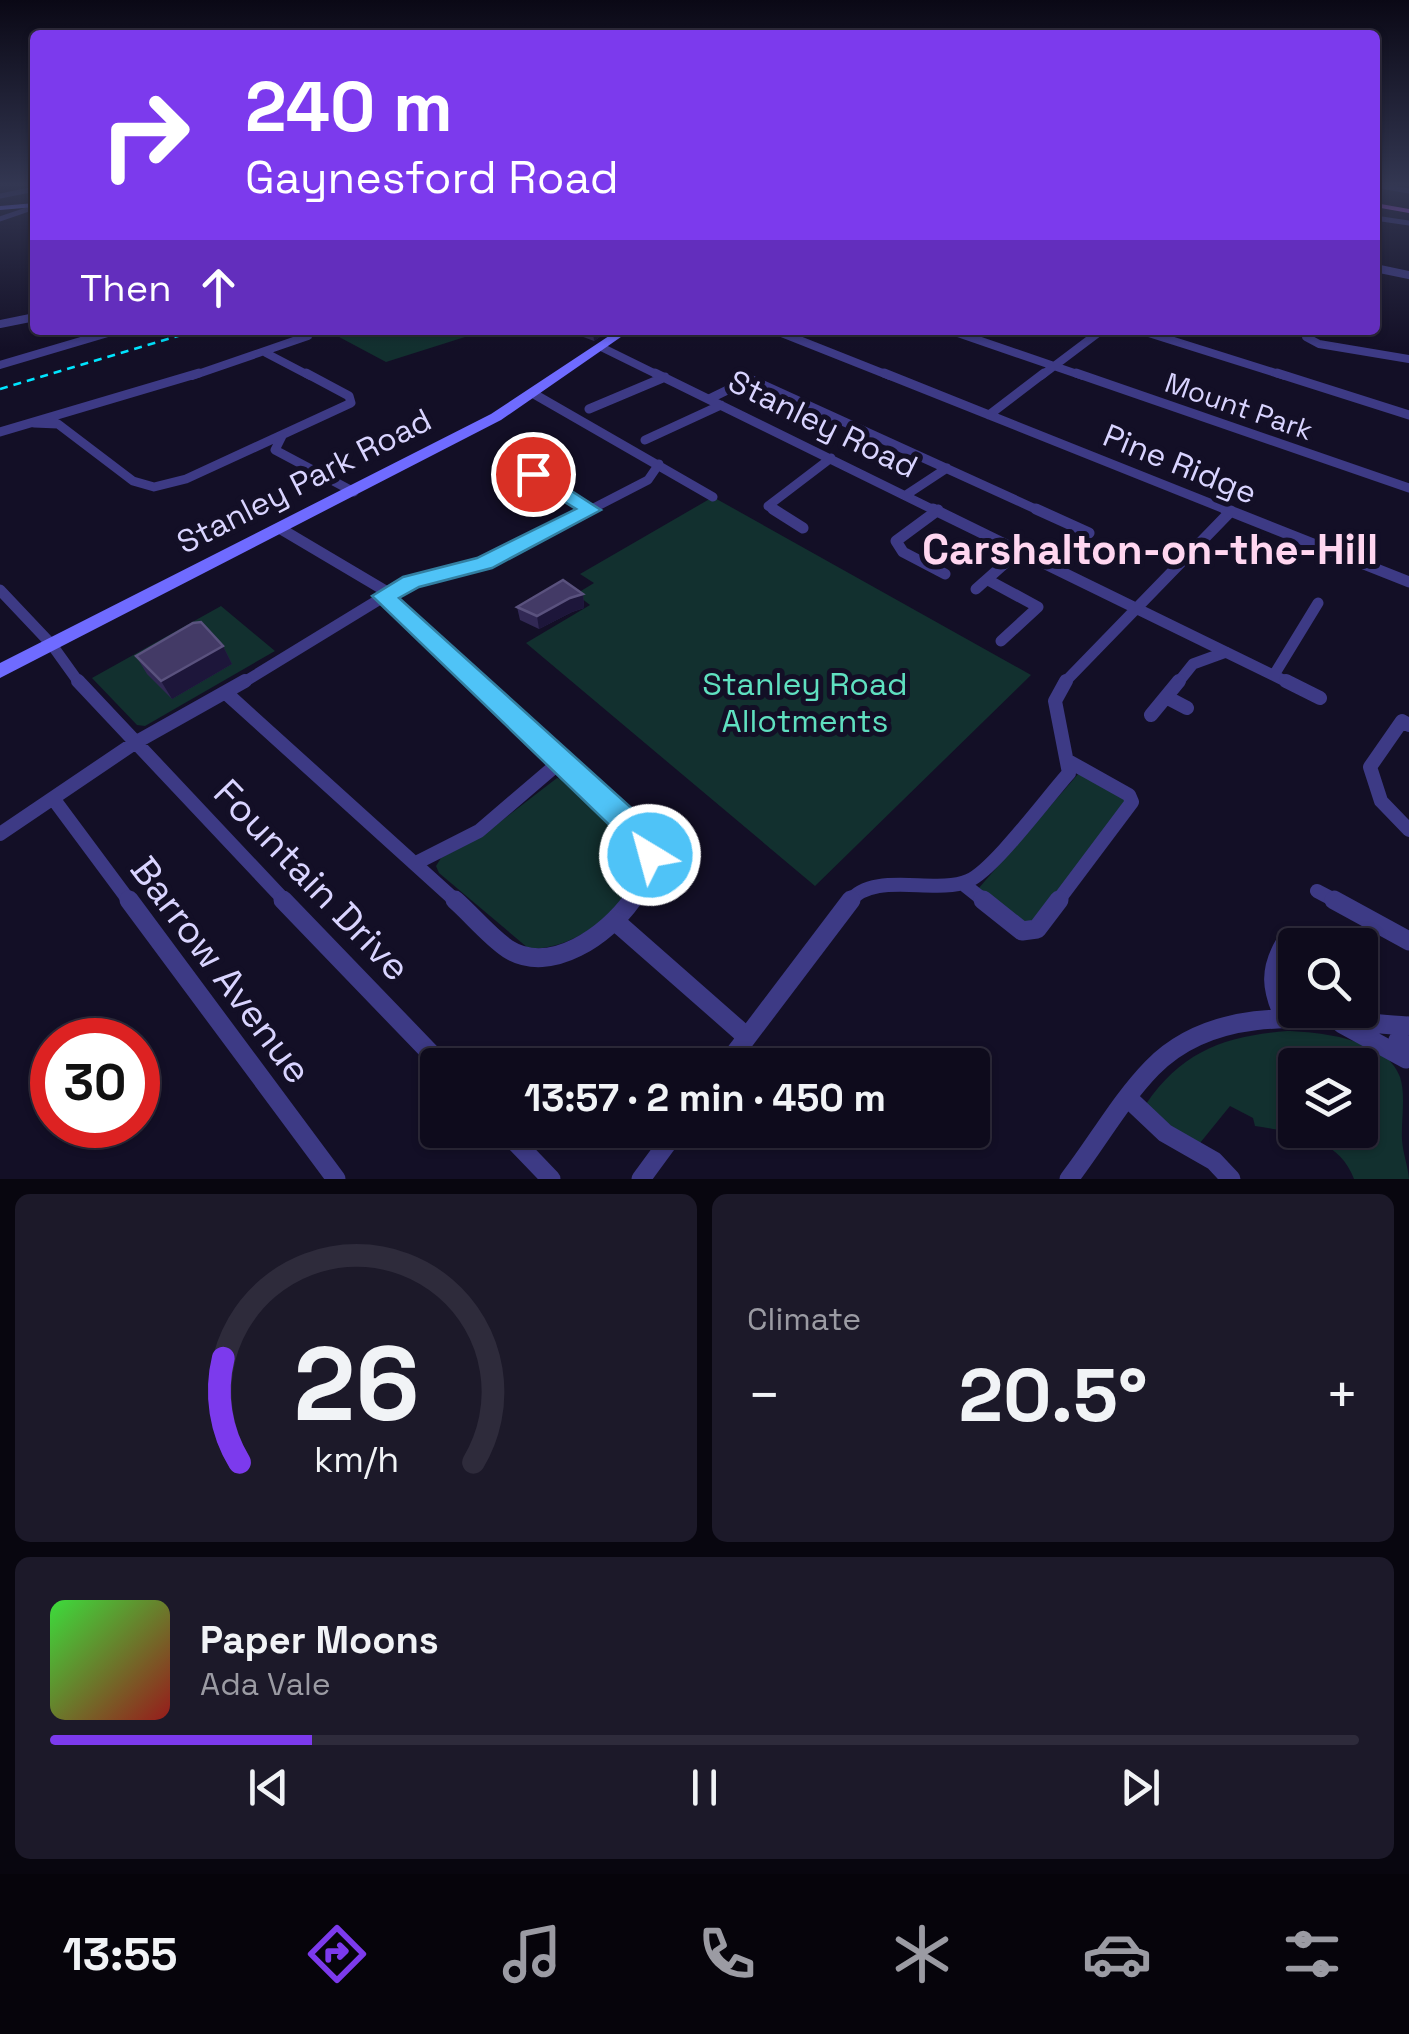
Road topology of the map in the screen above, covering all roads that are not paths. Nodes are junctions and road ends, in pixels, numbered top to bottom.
1 (1380, 269) edge
2 (1409, 275) edge
3 (30, 318) edge
4 (0, 324) edge
5 (102, 335) edge
6 (618, 335) edge
7 (787, 335) edge
8 (964, 335) edge
9 (1095, 335) edge
10 (1154, 335) edge
11 (1307, 335) edge
12 (308, 336) dead end
13 (600, 347) junction
14 (266, 353) junction
15 (1409, 359) edge
16 (0, 366) edge
17 (1055, 366) junction
18 (664, 377) junction
19 (534, 394) junction
20 (710, 399) junction
21 (721, 405) junction
22 (588, 409) dead end
23 (72, 412) junction
24 (989, 415) junction
25 (1409, 415) edge
26 (34, 423) junction
27 (58, 424) junction
28 (0, 432) edge
29 (282, 436) junction
30 (645, 440) dead end
31 (250, 450) junction
32 (275, 450) junction
33 (831, 458) junction
34 (658, 464) junction
35 (948, 468) junction
36 (529, 471) dead end
37 (678, 476) junction
38 (651, 478) junction
39 (1409, 488) edge
40 (354, 492) junction
41 (906, 495) junction
42 (713, 497) dead end
43 (590, 510) junction
44 (938, 510) junction
45 (1231, 511) junction
46 (803, 528) dead end
47 (281, 529) junction
48 (1089, 532) dead end
49 (1020, 550) junction
50 (945, 574) dead end
51 (988, 580) junction
52 (1409, 582) edge
53 (0, 590) edge
54 (976, 590) dead end
55 (386, 595) junction
56 (1318, 603) dead end
57 (1138, 608) junction
58 (1000, 641) dead end
59 (52, 644) junction
60 (1226, 652) junction
61 (0, 670) edge
62 (1274, 674) junction
63 (226, 694) junction
64 (1166, 697) junction
65 (1320, 698) dead end
66 (1187, 708) dead end
67 (1151, 714) dead end
68 (1409, 725) edge
69 (133, 744) junction
70 (561, 761) junction
71 (1070, 762) junction
72 (55, 800) junction
73 (1409, 830) edge
74 (0, 834) edge
75 (416, 863) junction
76 (962, 883) junction
77 (1318, 891) dead end
78 (615, 921) junction
79 (1409, 941) edge
80 (1278, 955) edge
81 (1278, 1005) edge
82 (1278, 1018) edge
83 (1378, 1025) edge
84 (1408, 1026) edge
85 (1349, 1028) edge
86 (747, 1037) junction
87 (426, 1048) edge
88 (739, 1048) edge
89 (1408, 1061) edge
90 (1128, 1098) junction
91 (521, 1148) edge
92 (664, 1148) edge
93 (336, 1179) edge
94 (551, 1179) edge
95 (641, 1179) edge
96 (1069, 1179) edge
97 (1230, 1179) edge

1 - 2 street
3 - 4 street
5 - 16 street
6 - 13 street, Stanley Park Road
7 - 24 street, Pine Ridge
8 - 17 street, Mount Park
9 - 17 street
10 - 25 street
11 - 15 street
12 - 14 street
13 - 18 street, Stanley Road
13 - 19 street, Stanley Park Road
14 - 23 street
14 - 29 street
17 - 24 street
17 - 39 street, Mount Park
18 - 20 street, Stanley Road
18 - 22 street
19 - 34 street
19 - 40 street, Stanley Park Road
20 - 21 street, Stanley Road
20 - 35 street
21 - 30 street
21 - 33 street, Stanley Road
23 - 26 street
23 - 27 street
24 - 45 street, Pine Ridge
26 - 27 street
26 - 28 street
27 - 31 street
29 - 31 street
29 - 32 street
31 - 32 street
32 - 40 street
33 - 41 street, Stanley Road
33 - 46 street
34 - 37 street
34 - 38 street
35 - 41 street
35 - 48 street
36 - 43 street
37 - 38 street
37 - 42 street
38 - 43 street
40 - 47 street, Stanley Park Road
41 - 44 street, Stanley Road
43 - 55 street
44 - 49 street, Stanley Road
44 - 50 street
45 - 52 street, Pine Ridge
45 - 57 street
47 - 55 street
47 - 59 street, Stanley Park Road
49 - 51 street
49 - 57 street, Stanley Road
51 - 54 street
51 - 58 street
53 - 59 street, Fountain Drive
55 - 63 street
55 - 70 street
56 - 62 street
57 - 60 street, Stanley Road
57 - 71 street
59 - 61 street, Stanley Park Road
59 - 69 street, Fountain Drive
60 - 62 street, Stanley Road
60 - 64 street
62 - 65 street, Stanley Road
63 - 69 street
63 - 75 street
64 - 66 street
64 - 67 street
68 - 73 street
69 - 72 street
69 - 87 street, Fountain Drive
70 - 75 street
70 - 78 street
71 - 76 street
71 - 76 street
72 - 74 street
72 - 93 street, Barrow Avenue
75 - 78 street
76 - 86 street
77 - 79 street
78 - 86 street
80 - 81 street
82 - 90 street
83 - 84 street
84 - 89 street
85 - 89 street
86 - 88 street
90 - 96 street
90 - 97 street
91 - 94 street
92 - 95 street

